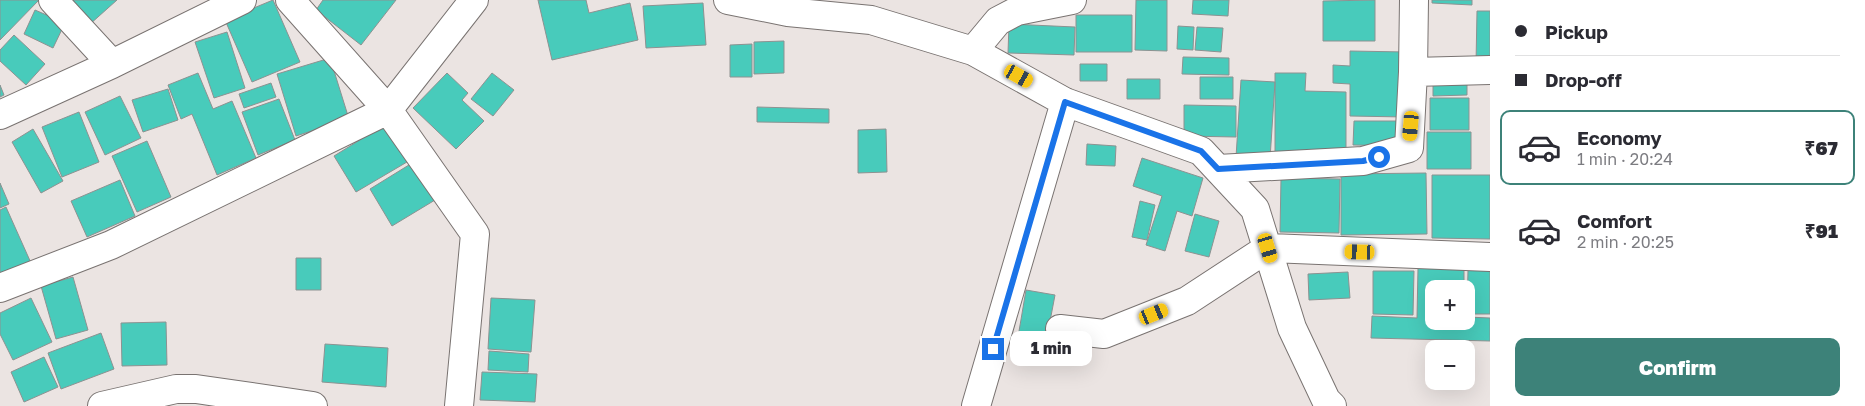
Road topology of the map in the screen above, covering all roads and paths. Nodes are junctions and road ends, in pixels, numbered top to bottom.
1 (52, 0) edge
2 (242, 0) edge
3 (290, 0) edge
4 (474, 0) edge
5 (728, 0) edge
6 (1072, 0) edge
7 (1414, 0) edge
8 (870, 10) edge
9 (973, 51) junction
10 (112, 64) junction
11 (1490, 70) edge
12 (1413, 72) junction
13 (1065, 102) junction
14 (388, 110) junction
15 (0, 115) edge
16 (1218, 169) junction
17 (1268, 248) junction
18 (1490, 257) edge
19 (0, 288) edge
20 (1060, 329) dead end
21 (1327, 404) edge
22 (102, 406) edge
23 (313, 406) edge
24 (459, 406) edge
25 (976, 406) edge

1 - 10 street
2 - 10 street
3 - 14 street
4 - 14 street
5 - 8 street
6 - 9 street
7 - 12 street
8 - 9 street
9 - 13 street
10 - 15 street
11 - 12 street
12 - 16 street
13 - 16 street
13 - 25 street
14 - 19 street
14 - 24 street
16 - 17 street
17 - 18 street
17 - 20 street
17 - 21 street
22 - 23 street

